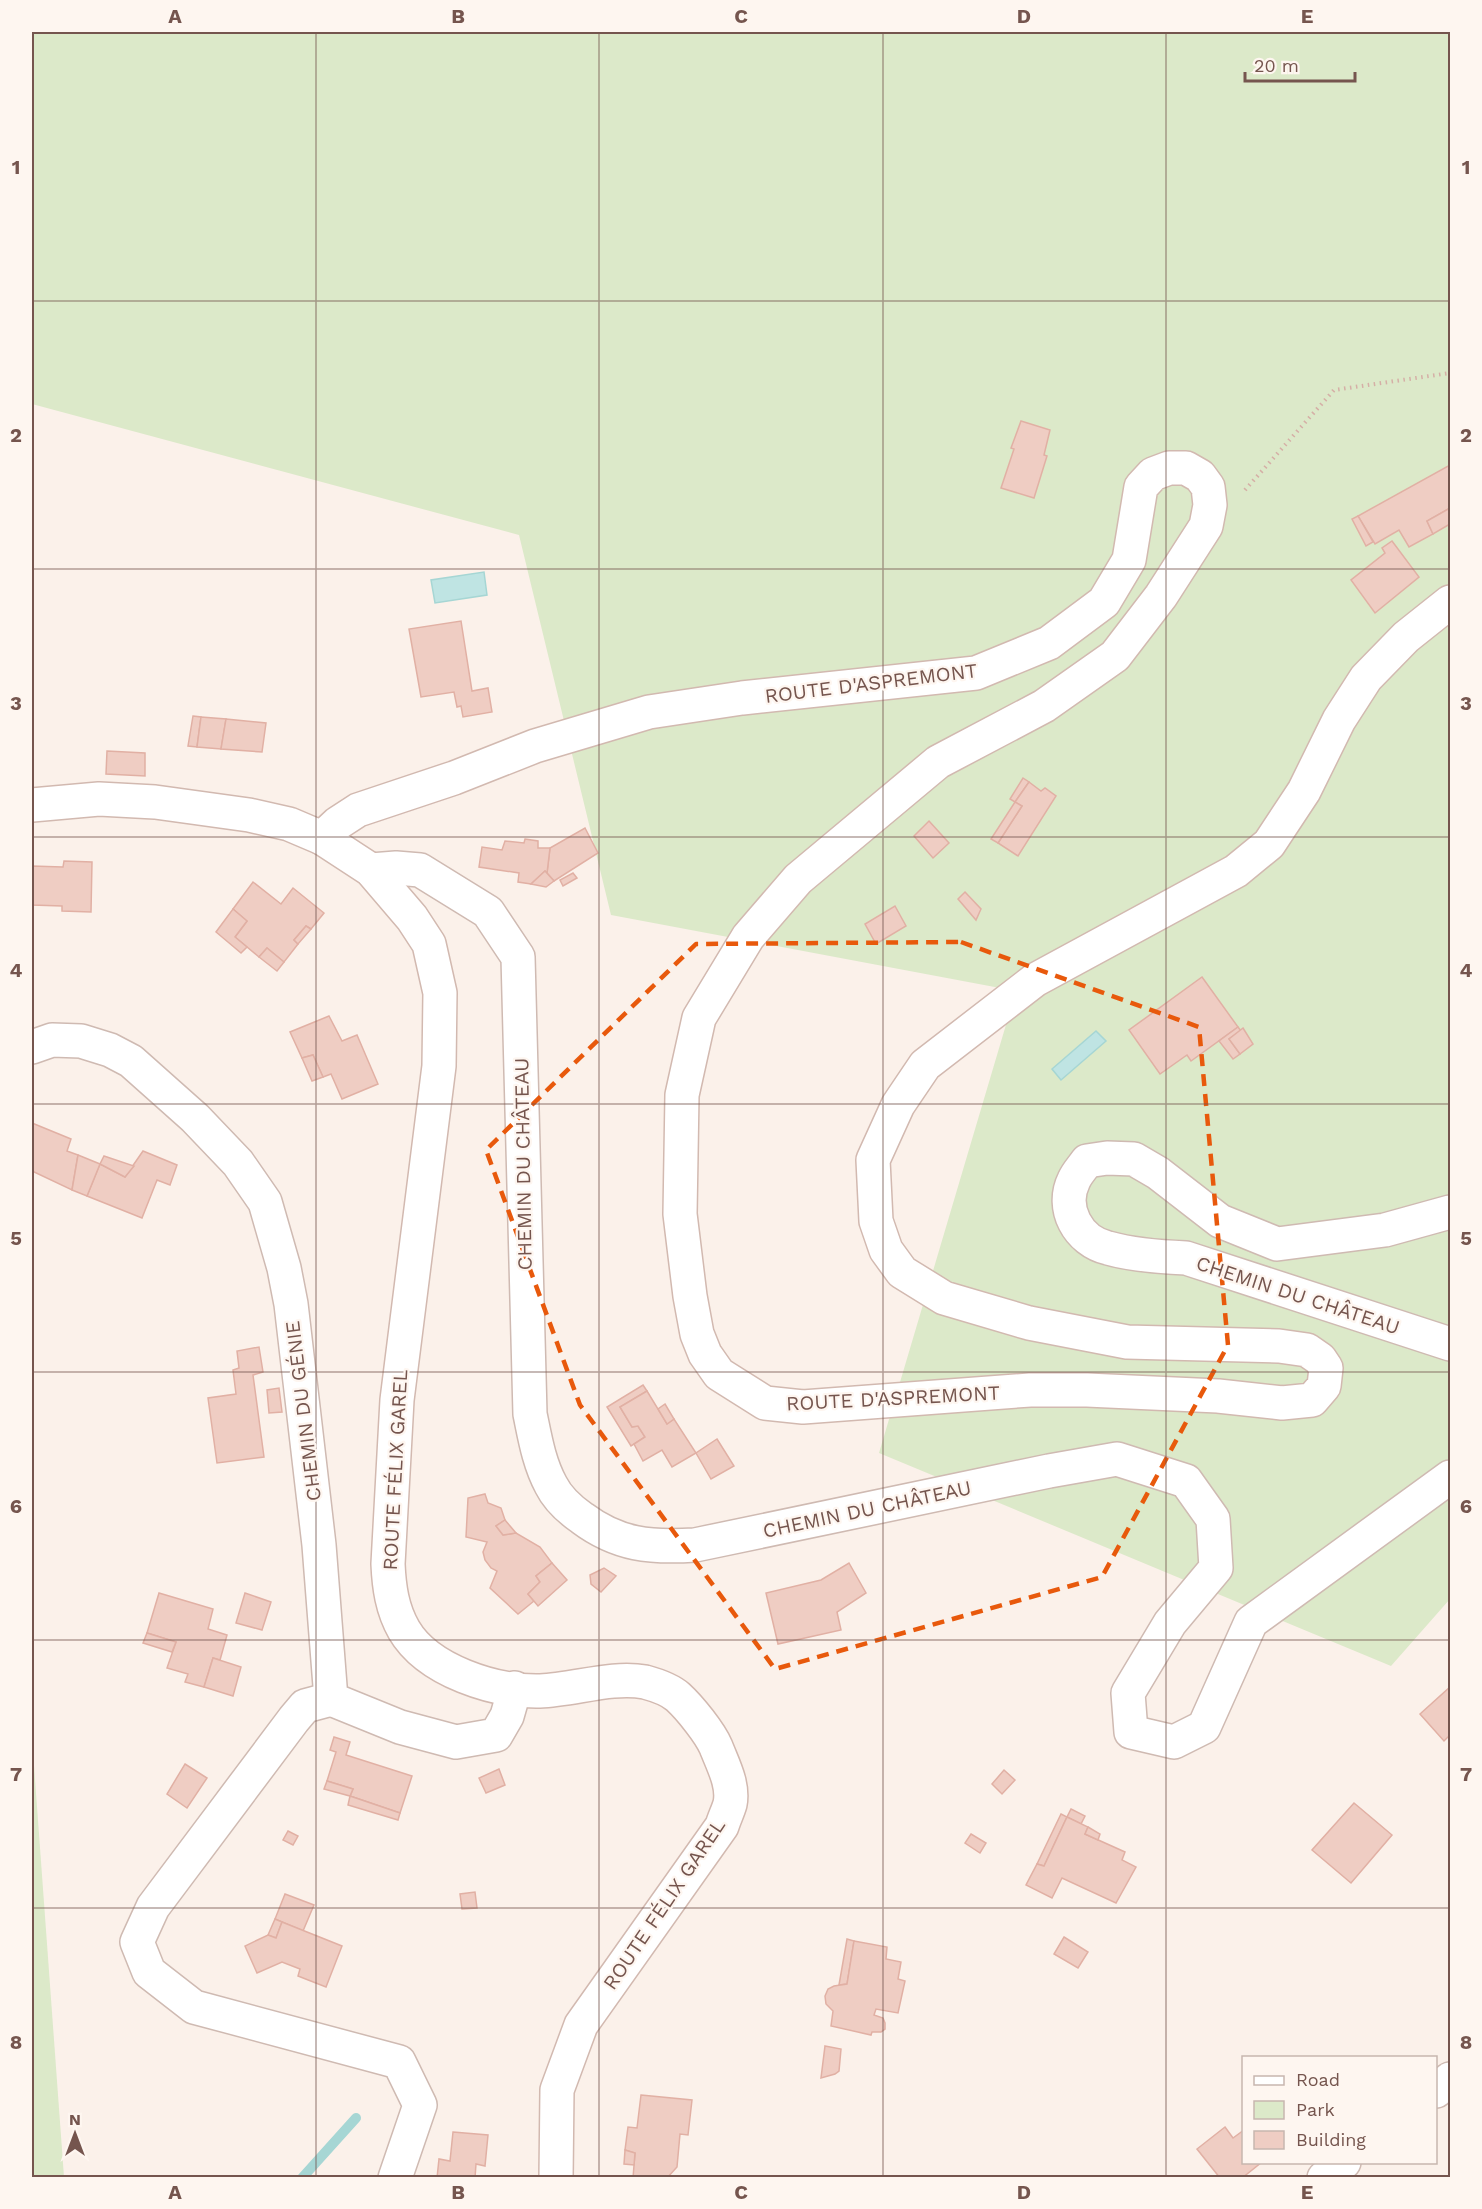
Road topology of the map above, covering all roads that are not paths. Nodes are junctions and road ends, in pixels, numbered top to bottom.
1 (1450, 602) edge
2 (32, 806) edge
3 (322, 838) junction
4 (371, 870) junction
5 (32, 1047) edge
6 (1450, 1212) edge
7 (1450, 1344) edge
8 (1450, 1477) edge
9 (515, 1688) junction
10 (331, 1699) junction
11 (1450, 2079) edge
12 (1437, 2090) edge
13 (1343, 2164) edge
14 (395, 2178) edge
15 (556, 2178) edge
16 (1324, 2178) edge

1 - 3 street, ROUTE D'ASPREMONT
2 - 3 street
3 - 4 street, ROUTE FÉLIX GAREL
4 - 8 street, CHEMIN DU CHÂTEAU
4 - 9 street, ROUTE FÉLIX GAREL
5 - 10 street, CHEMIN DU GÉNIE
6 - 7 street, CHEMIN DU CHÂTEAU
9 - 10 street
9 - 15 street, ROUTE FÉLIX GAREL
10 - 14 street
11 - 12 street
13 - 16 street

